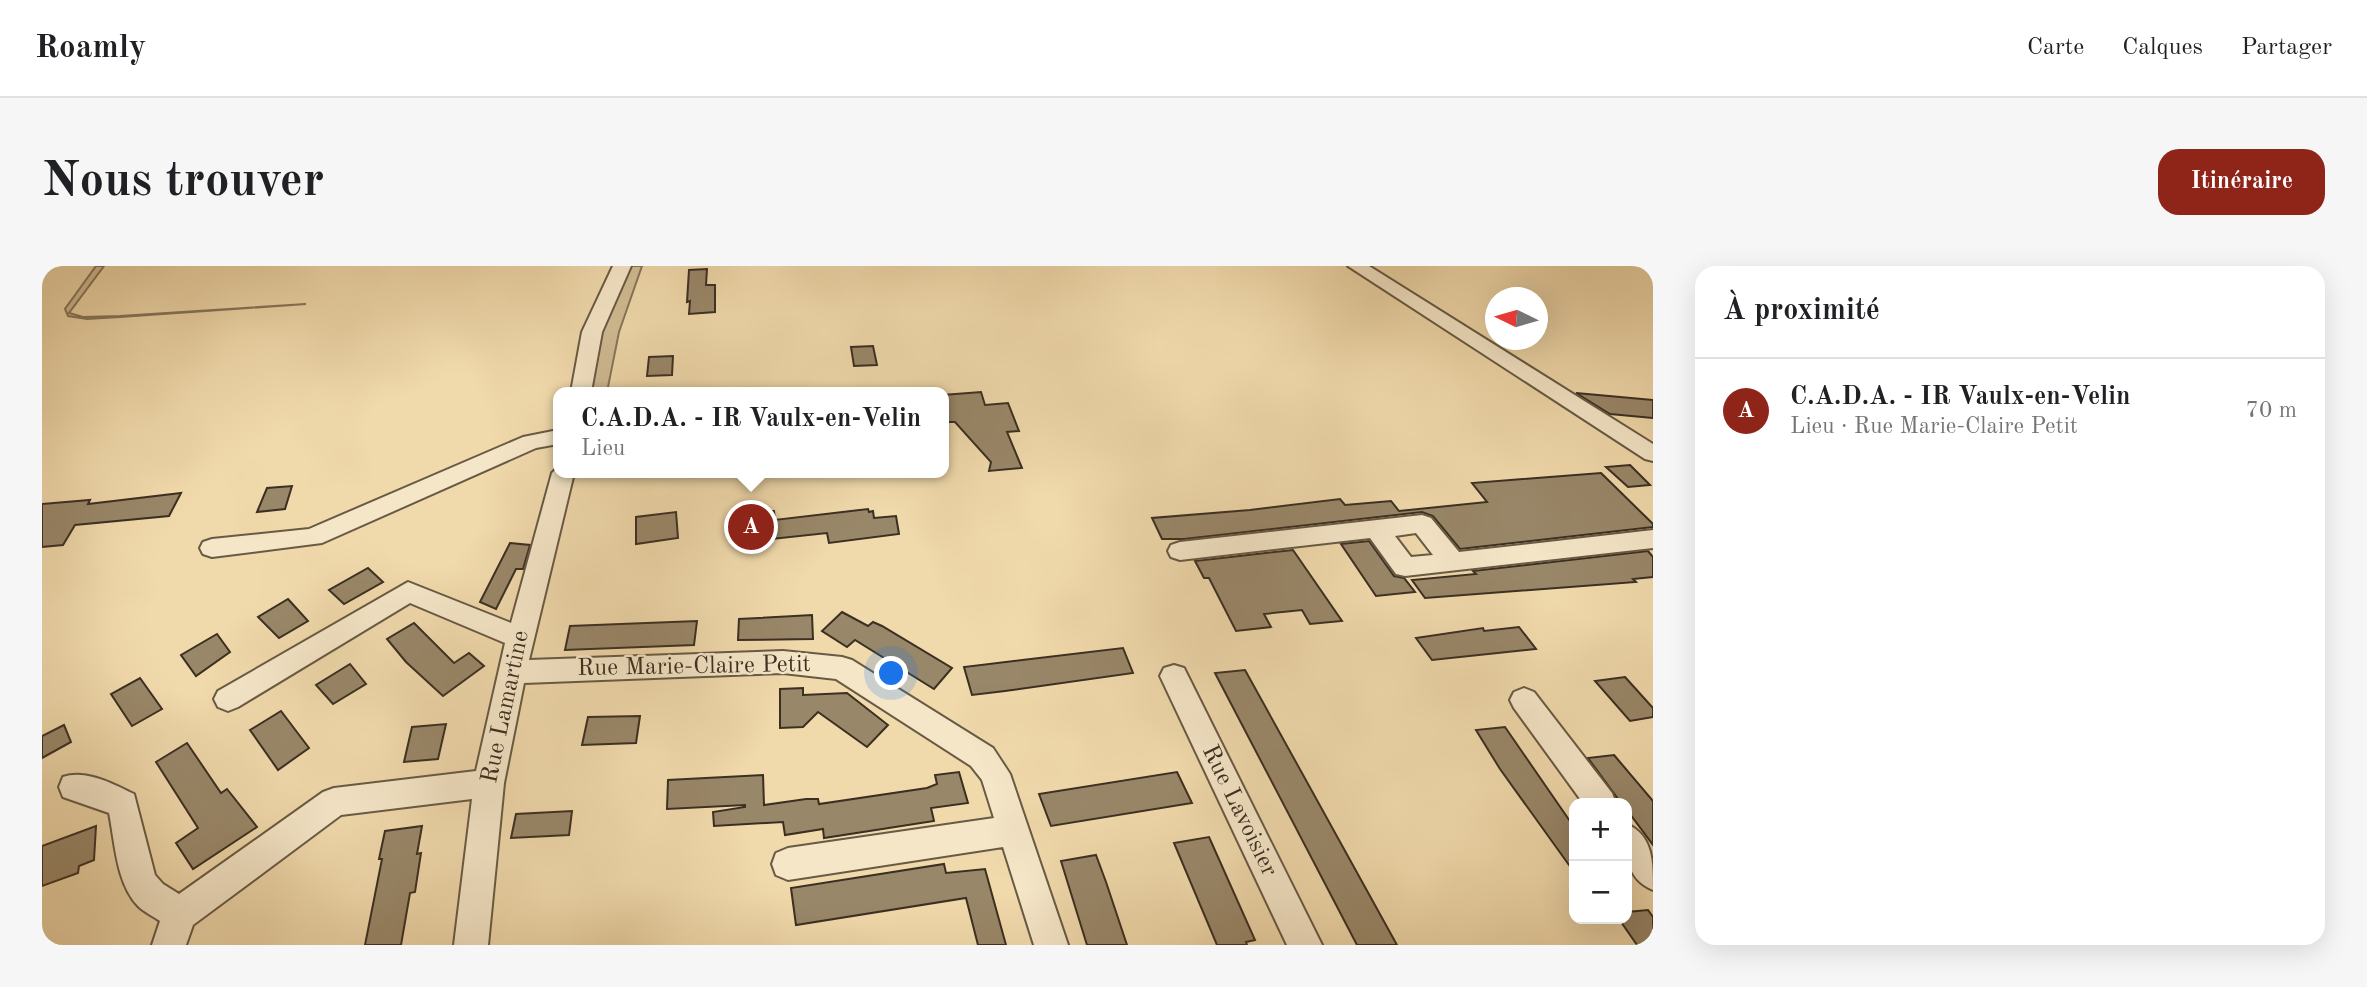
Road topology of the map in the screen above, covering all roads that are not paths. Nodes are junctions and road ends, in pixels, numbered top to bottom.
1 (622, 266) edge
2 (1357, 266) edge
3 (582, 387) edge
4 (553, 438) edge
5 (1653, 454) edge
6 (562, 478) edge
7 (1376, 529) junction
8 (1653, 539) edge
9 (212, 548) dead end
10 (1180, 551) dead end
11 (1452, 561) junction
12 (520, 638) junction
13 (513, 672) junction
14 (1174, 676) dead end
15 (228, 699) dead end
16 (1524, 700) dead end
17 (489, 783) junction
18 (74, 787) dead end
19 (1597, 798) edge
20 (1015, 830) junction
21 (1632, 846) edge
22 (788, 864) dead end
23 (1653, 874) edge
24 (180, 914) junction
25 (169, 945) edge
26 (471, 945) edge
27 (1051, 945) edge
28 (1304, 945) edge

1 - 3 street
2 - 5 street
4 - 9 street
6 - 12 street, Rue Lamartine
7 - 10 street
7 - 11 street
7 - 11 street
8 - 11 street
12 - 13 street, Rue Lamartine
12 - 15 street
13 - 17 street, Rue Lamartine
13 - 20 street, Rue Marie-Claire Petit
14 - 28 street, Rue Lavoisier
16 - 19 street
17 - 24 street
17 - 26 street, Rue Lamartine
18 - 24 street
20 - 22 street
20 - 27 street, Rue Marie-Claire Petit
21 - 23 street
24 - 25 street

